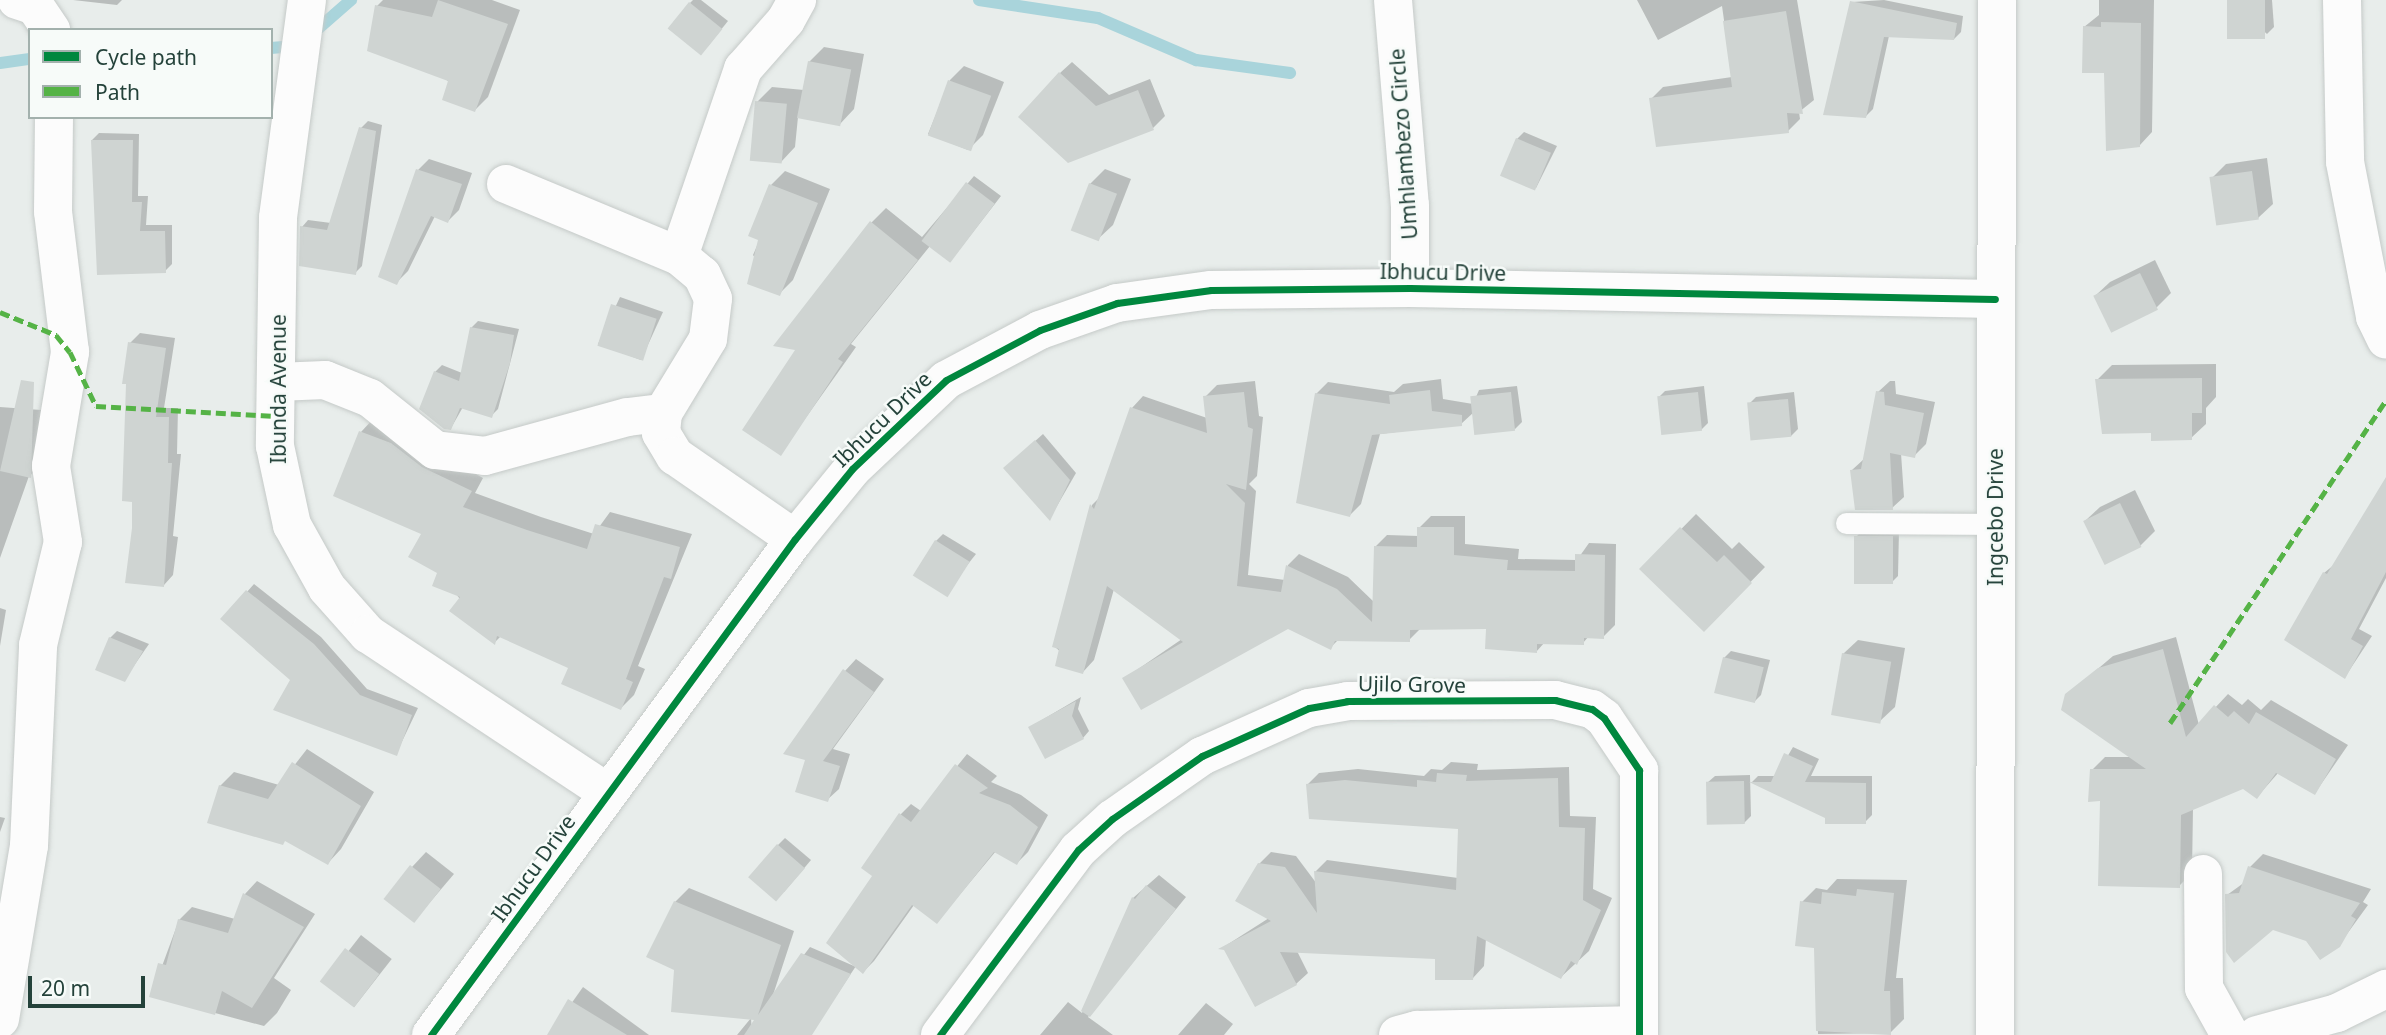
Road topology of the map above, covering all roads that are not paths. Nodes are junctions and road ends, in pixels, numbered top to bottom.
1 (17, 0) edge
2 (307, 0) edge
3 (797, 0) edge
4 (1393, 0) edge
5 (1997, 0) edge
6 (2342, 0) edge
7 (50, 28) edge
8 (54, 119) edge
9 (506, 184) dead end
10 (679, 256) junction
11 (1410, 288) junction
12 (1995, 299) junction
13 (2386, 340) edge
14 (277, 382) junction
15 (663, 413) junction
16 (1846, 523) dead end
17 (1995, 524) junction
18 (795, 539) junction
19 (608, 793) junction
20 (2203, 874) dead end
21 (2386, 989) edge
22 (0, 1019) edge
23 (1639, 1030) edge
24 (431, 1035) edge
25 (940, 1035) edge
26 (1398, 1035) edge
27 (1994, 1035) edge
28 (2230, 1035) edge
29 (2256, 1035) edge

1 - 7 street
2 - 14 street, Ibunda Avenue
3 - 10 street
4 - 11 street, Umhlambezo Circle
5 - 12 street, Ingcebo Drive
6 - 13 street
8 - 22 street
9 - 10 street
10 - 15 street
11 - 12 street, Ibhucu Drive
11 - 18 street, Ibhucu Drive
12 - 17 street, Ingcebo Drive
14 - 15 street
14 - 19 street, Ibunda Avenue
15 - 18 street
16 - 17 lane
17 - 27 street, Ingcebo Drive
18 - 19 street, Ibhucu Drive
19 - 24 street, Ibhucu Drive
20 - 28 street
21 - 29 street
23 - 25 street, Ujilo Grove
23 - 26 street

